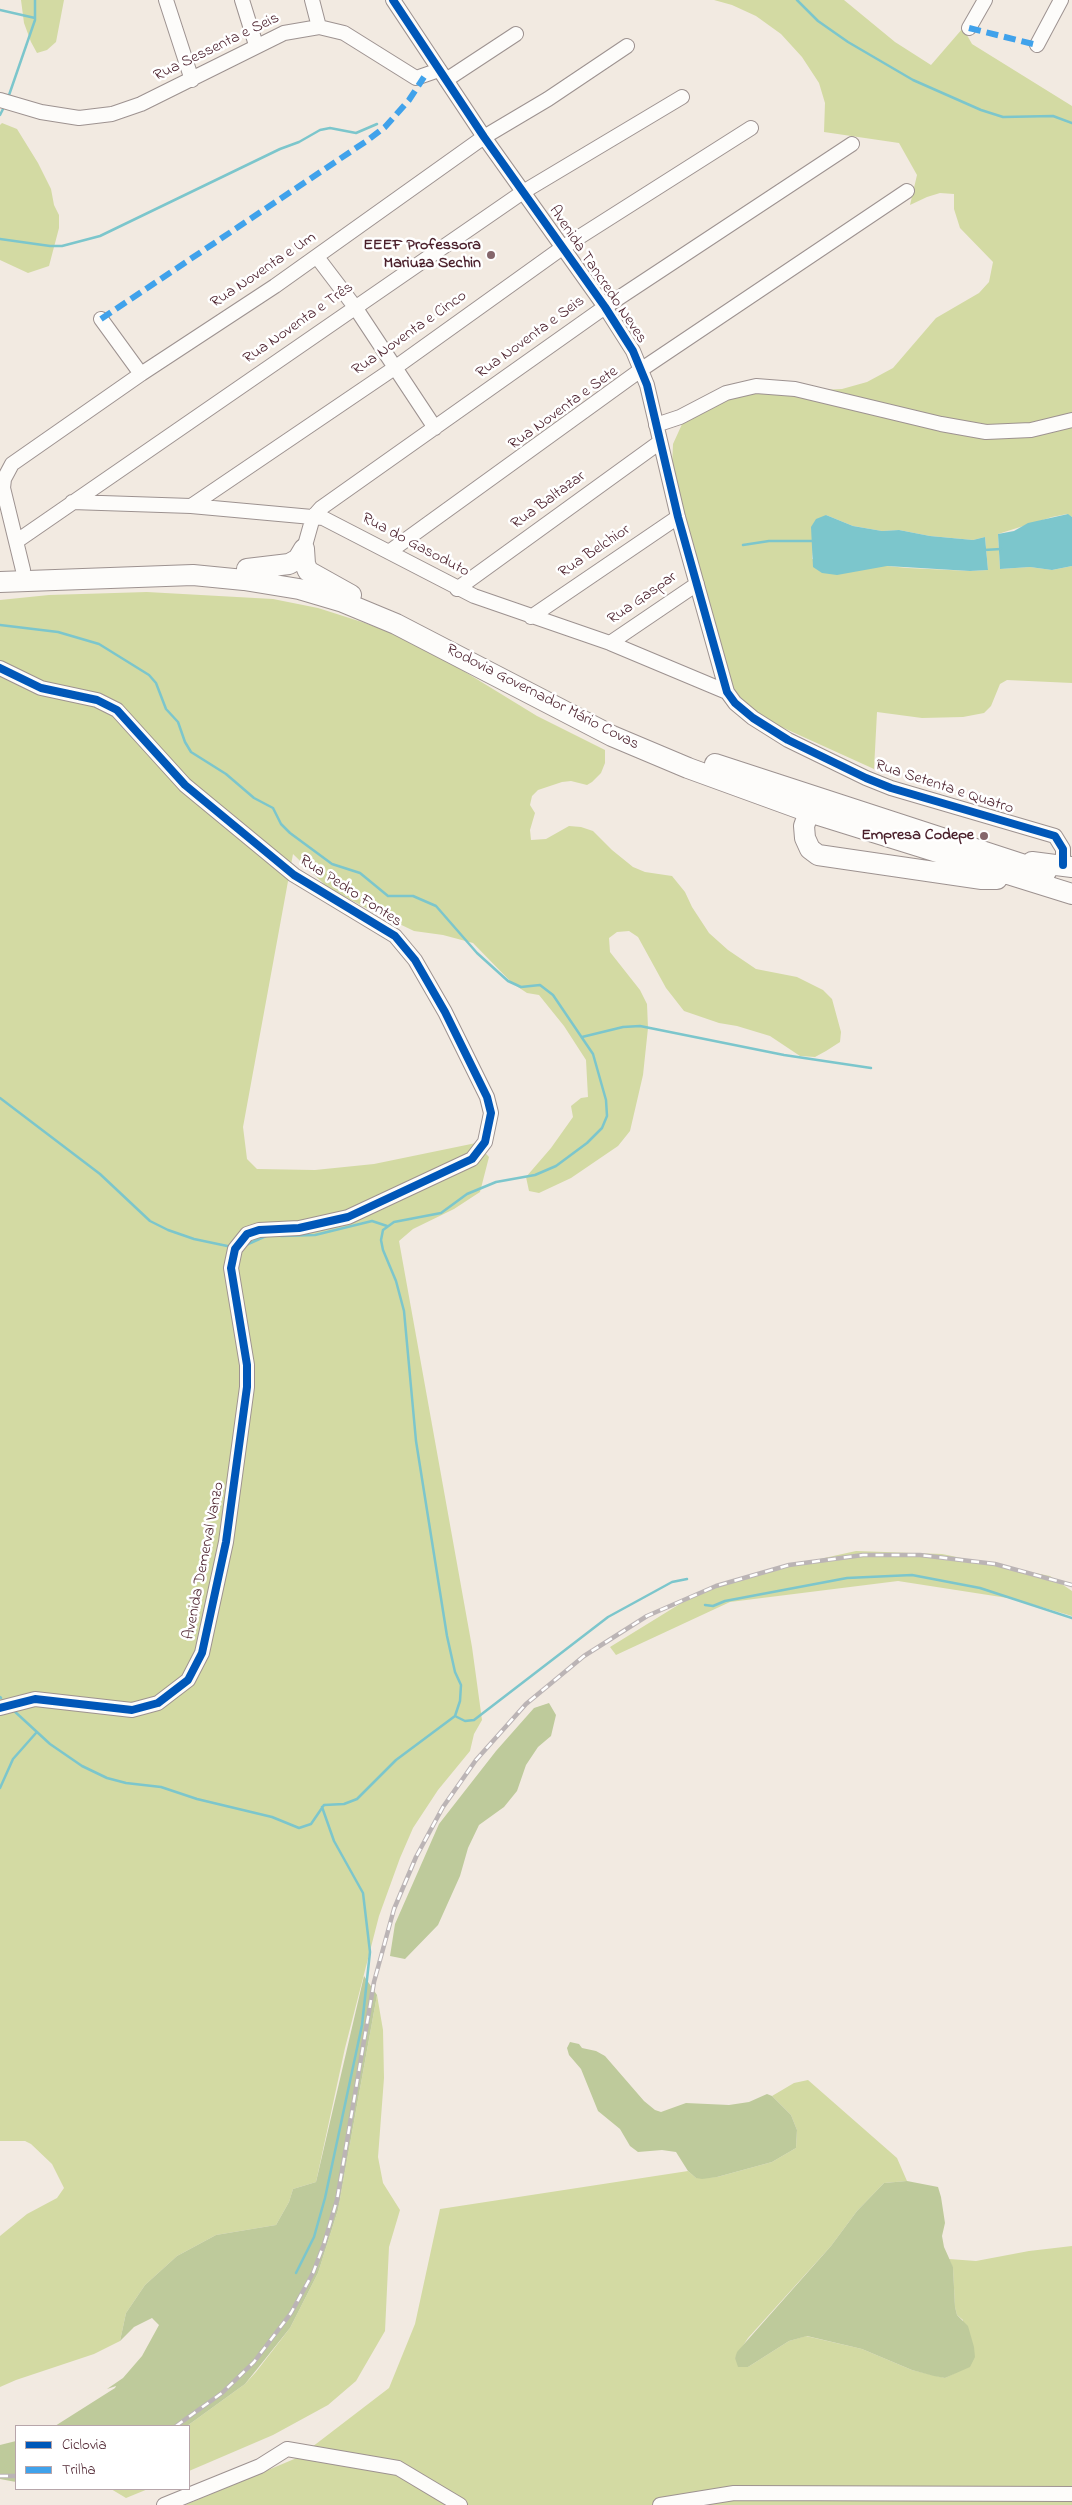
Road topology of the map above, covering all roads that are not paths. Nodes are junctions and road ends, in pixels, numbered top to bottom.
1 (166, 0) edge
2 (242, 0) edge
3 (312, 0) edge
4 (393, 0) edge
5 (985, 0) edge
6 (1061, 0) edge
7 (319, 27) junction
8 (969, 28) dead end
9 (516, 34) dead end
10 (256, 45) junction
11 (1037, 45) dead end
12 (627, 46) dead end
13 (443, 75) junction
14 (192, 80) junction
15 (682, 96) dead end
16 (0, 100) edge
17 (751, 128) dead end
18 (484, 137) junction
19 (852, 144) dead end
20 (907, 191) dead end
21 (523, 192) junction
22 (562, 248) junction
23 (317, 257) junction
24 (356, 307) junction
25 (605, 307) junction
26 (100, 319) dead end
27 (396, 367) junction
28 (642, 369) junction
29 (141, 374) junction
30 (1072, 420) edge
31 (656, 425) junction
32 (435, 428) junction
33 (660, 442) junction
34 (72, 502) junction
35 (191, 506) junction
36 (313, 517) junction
37 (678, 517) junction
38 (17, 541) junction
39 (304, 549) junction
40 (389, 552) junction
41 (247, 569) junction
42 (0, 570) edge
43 (23, 570) junction
44 (0, 582) edge
45 (696, 584) junction
46 (457, 589) junction
47 (353, 596) junction
48 (532, 617) junction
49 (610, 643) junction
50 (0, 668) edge
51 (727, 692) junction
52 (832, 801) junction
53 (809, 812) junction
54 (1018, 870) junction
55 (1069, 871) edge
56 (1072, 894) edge
57 (235, 1249) joint
58 (0, 1708) edge
59 (1072, 2494) edge
60 (164, 2505) edge
61 (460, 2505) edge
62 (660, 2505) edge

1 - 14 street
2 - 10 street
3 - 7 street
4 - 13 street
5 - 8 street
6 - 11 street
7 - 10 street, Rua Sessenta e Seis
7 - 13 street, Rua Sessenta e Seis
9 - 13 street
10 - 14 street, Rua Sessenta e Seis
12 - 18 street, Rua Noventa e Um
13 - 18 street, Avenida Tancredo Neves
14 - 16 street, Rua Sessenta e Seis
15 - 21 street, Rua Noventa e Três
17 - 22 street, Rua Noventa e Cinco
18 - 21 street, Avenida Tancredo Neves
18 - 23 street, Rua Noventa e Um
19 - 25 street, Rua Noventa e Seis
20 - 28 street, Rua Noventa e Sete
21 - 22 street, Avenida Tancredo Neves
21 - 24 street, Rua Noventa e Três
22 - 25 street, Avenida Tancredo Neves
22 - 27 street, Rua Noventa e Cinco
23 - 24 street
23 - 29 street, Rua Noventa e Um
24 - 27 street
24 - 34 street, Rua Noventa e Três
25 - 28 street, Avenida Tancredo Neves
25 - 32 street, Rua Noventa e Seis
26 - 29 street
27 - 32 street
27 - 35 street, Rua Noventa e Cinco
28 - 31 street, Avenida Tancredo Neves
28 - 40 street, Rua Noventa e Sete
29 - 38 street, Rua Noventa e Um
30 - 31 street
31 - 33 street, Avenida Tancredo Neves
32 - 36 street, Rua Noventa e Seis
33 - 37 street, Avenida Tancredo Neves
33 - 46 street, Rua Baltazar
34 - 35 street, Rua do Gasoduto
34 - 38 street, Rua Noventa e Três
35 - 36 street, Rua do Gasoduto
36 - 39 street
36 - 40 street, Rua do Gasoduto
37 - 45 street, Avenida Tancredo Neves
37 - 48 street, Rua Belchior
38 - 43 street, Rua Noventa e Um
39 - 41 highway
39 - 47 highway
40 - 46 street, Rua do Gasoduto
41 - 43 highway, Rodovia Governador Mário Covas
41 - 47 highway, Rodovia Governador Mário Covas
42 - 43 highway, Rodovia Governador Mário Covas
44 - 53 highway, Rodovia Governador Mário Covas
45 - 49 street, Rua Gaspar
45 - 51 street, Avenida Tancredo Neves
46 - 48 street, Rua do Gasoduto
47 - 52 highway, Rodovia Governador Mário Covas
48 - 49 street, Rua do Gasoduto
49 - 51 street, Rua do Gasoduto
50 - 57 street, Rua Pedro Fontes
51 - 55 street, Rua Setenta e Quatro
52 - 53 highway
52 - 54 highway, Rodovia Governador Mário Covas
53 - 54 highway, Rodovia Governador Mário Covas
53 - 54 highway
54 - 55 highway, Rodovia Governador Mário Covas
54 - 56 highway, Rodovia Governador Mário Covas
57 - 58 street, Avenida Demerval Vanzo
59 - 62 street
60 - 61 street

